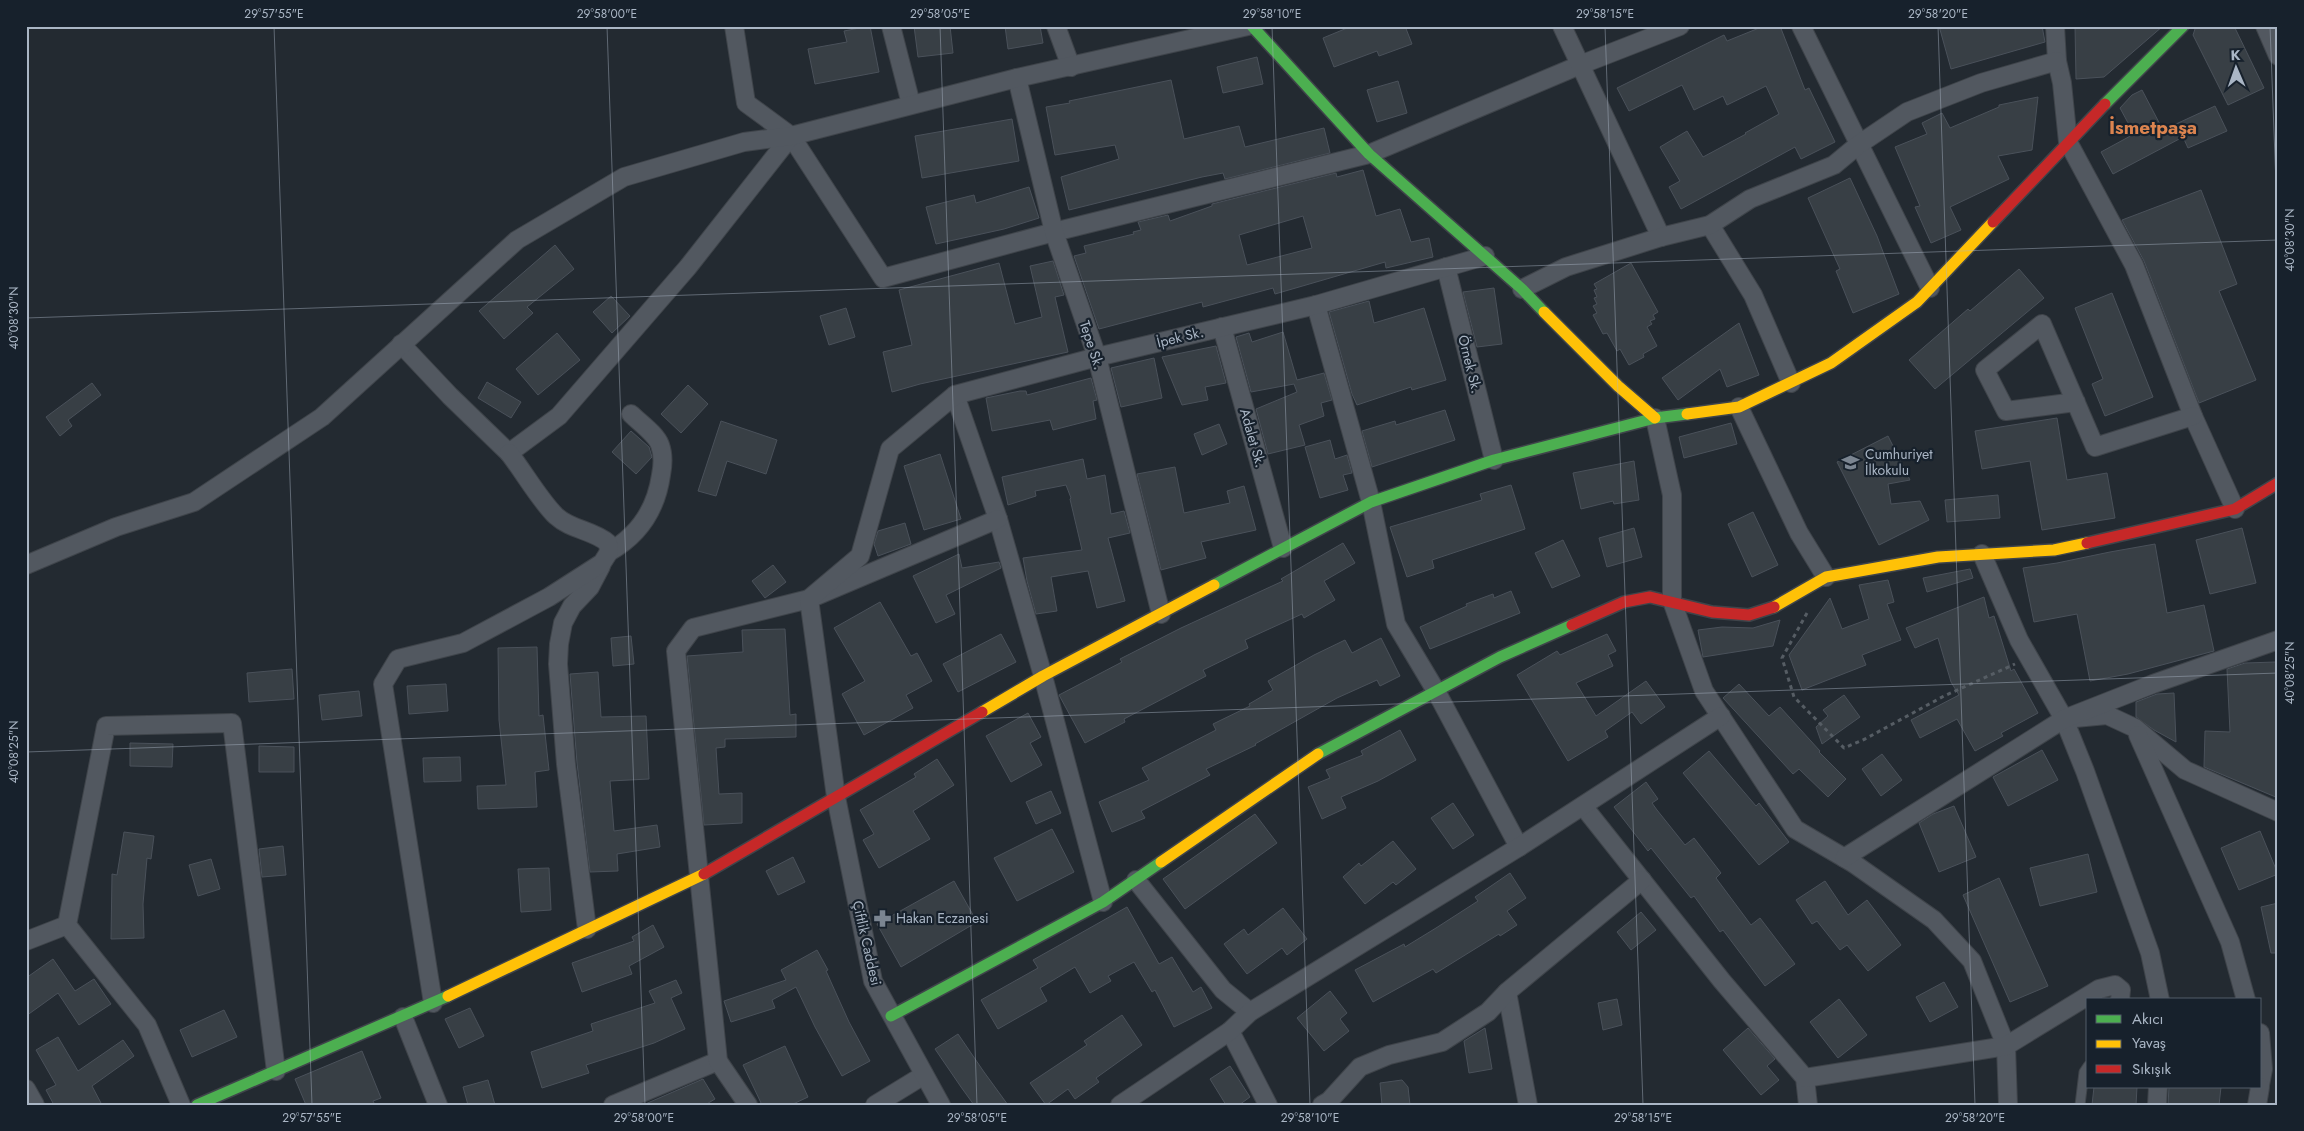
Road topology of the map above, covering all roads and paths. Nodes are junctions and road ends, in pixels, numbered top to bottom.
1 (734, 26) edge
2 (891, 26) edge
3 (1056, 26) edge
4 (1248, 26) edge
5 (1252, 26) edge
6 (1562, 26) edge
7 (1680, 26) edge
8 (1800, 26) edge
9 (2055, 26) edge
10 (2183, 26) edge
11 (2265, 26) edge
12 (2278, 56) edge
13 (2057, 61) junction
14 (1580, 65) junction
15 (1071, 67) junction
16 (1017, 78) junction
17 (912, 104) junction
18 (791, 136) junction
19 (2068, 142) junction
20 (1858, 145) junction
21 (1369, 154) junction
22 (1710, 225) junction
23 (1054, 232) junction
24 (1661, 237) junction
25 (1484, 256) junction
26 (1446, 267) junction
27 (1930, 288) junction
28 (1522, 289) junction
29 (1316, 305) junction
30 (1222, 327) junction
31 (401, 344) junction
32 (1097, 357) junction
33 (1790, 382) junction
34 (955, 395) junction
35 (2076, 402) junction
36 (1739, 407) junction
37 (631, 414) dead end
38 (2193, 416) junction
39 (1655, 418) junction
40 (509, 453) junction
41 (1494, 460) junction
42 (2278, 483) edge
43 (1371, 502) junction
44 (2236, 509) junction
45 (998, 519) junction
46 (1284, 548) junction
47 (1982, 554) junction
48 (606, 557) junction
49 (26, 565) edge
50 (1826, 577) junction
51 (809, 599) junction
52 (1672, 601) junction
53 (1809, 609) dead end
54 (1161, 614) junction
55 (2278, 640) edge
56 (2029, 657) junction
57 (1043, 676) junction
58 (1436, 691) junction
59 (1720, 716) junction
60 (2064, 719) junction
61 (2135, 728) junction
62 (836, 797) junction
63 (1583, 806) junction
64 (2278, 812) edge
65 (1519, 847) junction
66 (1844, 858) junction
67 (698, 877) junction
68 (1136, 880) junction
69 (1642, 880) junction
70 (1104, 902) junction
71 (67, 925) junction
72 (587, 929) junction
73 (26, 940) edge
74 (1507, 992) junction
75 (2120, 998) edge
76 (2160, 998) edge
77 (2245, 998) edge
78 (433, 1003) junction
79 (1250, 1012) junction
80 (891, 1016) junction
81 (403, 1017) junction
82 (1230, 1031) junction
83 (2006, 1046) junction
84 (2262, 1057) edge
85 (718, 1061) junction
86 (2086, 1069) edge
87 (276, 1071) junction
88 (924, 1075) junction
89 (2262, 1075) edge
90 (1805, 1078) junction
91 (2158, 1088) edge
92 (2260, 1088) edge
93 (26, 1089) edge
94 (1327, 1103) edge
95 (35, 1105) edge
96 (182, 1105) edge
97 (197, 1105) edge
98 (438, 1105) edge
99 (613, 1105) edge
100 (748, 1105) edge
101 (875, 1105) edge
102 (941, 1105) edge
103 (1120, 1105) edge
104 (1268, 1105) edge
105 (1528, 1105) edge
106 (1808, 1105) edge
107 (2008, 1105) edge
108 (2080, 1105) edge
109 (2157, 1105) edge
110 (2257, 1105) edge

1 - 18 street
2 - 17 street
3 - 15 street
4 - 15 street
5 - 21 street
6 - 14 street
7 - 14 street
8 - 20 street
9 - 13 street
10 - 19 street
11 - 12 street
13 - 19 street
13 - 20 street
14 - 21 street
14 - 24 street
15 - 16 street
16 - 17 street
16 - 23 street, Tepe Sk.
17 - 18 street
18 - 23 street
18 - 31 street
18 - 40 street
19 - 27 street
19 - 38 street
20 - 22 street
20 - 27 street
21 - 23 street
21 - 25 street
22 - 24 street
22 - 33 street
23 - 32 street, Tepe Sk.
24 - 28 street
25 - 26 street, İpek Sk.
25 - 28 street
26 - 29 street, İpek Sk.
26 - 41 street, Örnek Sk.
27 - 33 street
28 - 39 street
29 - 30 street, İpek Sk.
29 - 43 street
30 - 32 street, İpek Sk.
30 - 46 street, Adalet Sk.
31 - 40 street
31 - 49 street
32 - 34 street, İpek Sk.
32 - 54 street, Tepe Sk.
33 - 36 street
34 - 45 street
34 - 51 street, İpek Sk.
35 - 35 street
35 - 38 street
36 - 39 street
36 - 50 street
37 - 48 street
38 - 44 street
39 - 41 street
39 - 52 street
40 - 48 street
41 - 43 street
42 - 44 street
43 - 46 street
43 - 58 street
44 - 47 street
45 - 51 street
45 - 57 street
46 - 54 street
47 - 50 street
47 - 56 street
48 - 72 street
48 - 78 street
50 - 52 street
51 - 62 street, Çiftlik Caddesi
51 - 67 street
52 - 58 street
52 - 59 street
53 - 56 path
54 - 57 street
55 - 60 street
56 - 60 street
57 - 62 street
57 - 70 street
58 - 65 street
58 - 68 street
59 - 63 street
59 - 66 street
60 - 61 street
60 - 66 street
60 - 76 street
61 - 64 street
61 - 77 street
62 - 67 street
62 - 80 street, Çiftlik Caddesi
63 - 65 street
63 - 69 street
65 - 79 street
66 - 83 street
67 - 72 street
67 - 85 street
68 - 70 street
68 - 79 street
69 - 74 street
69 - 90 street
70 - 80 street
71 - 73 street
71 - 87 street
71 - 96 street
72 - 78 street
74 - 94 street
74 - 105 street
75 - 83 street
78 - 81 street
79 - 82 street
80 - 88 street, Çiftlik Caddesi
81 - 87 street
81 - 98 street
82 - 103 street
82 - 104 street
83 - 90 street
83 - 107 street
84 - 89 street
85 - 99 street
85 - 100 street
86 - 108 lane
87 - 97 street
88 - 101 street
88 - 102 street, Çiftlik Caddesi
90 - 106 street
91 - 109 street
92 - 110 street
93 - 95 street

